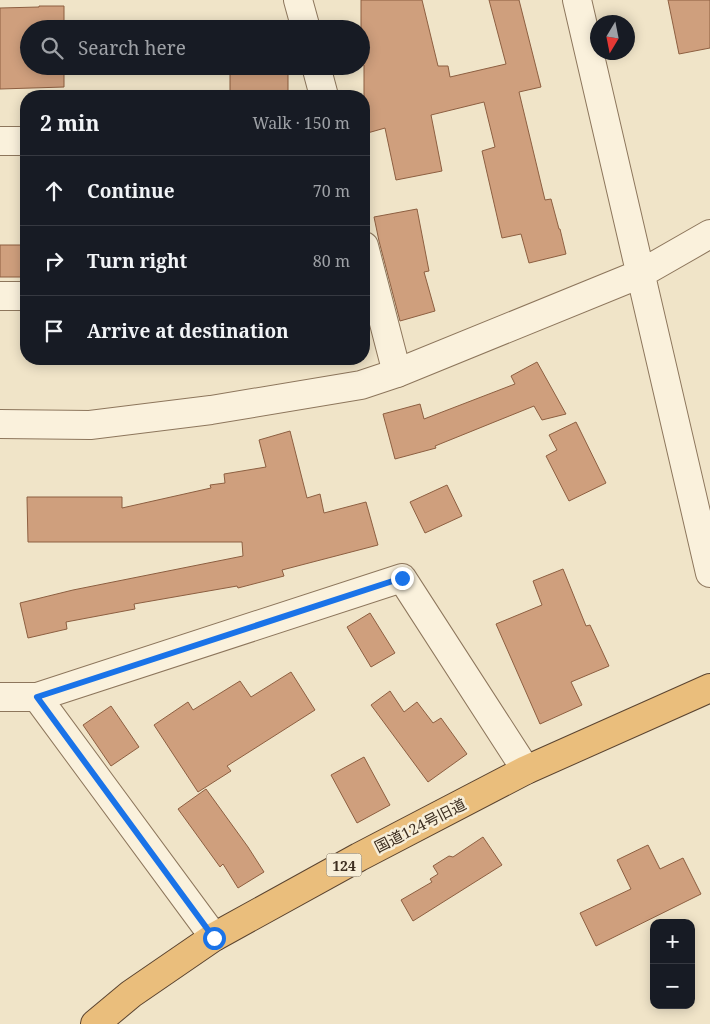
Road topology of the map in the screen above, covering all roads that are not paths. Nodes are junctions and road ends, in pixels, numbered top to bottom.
1 (298, 0) edge
2 (577, 0) edge
3 (304, 20) edge
4 (318, 75) edge
5 (322, 90) edge
6 (0, 141) edge
7 (20, 141) edge
8 (710, 234) edge
9 (370, 269) edge
10 (640, 274) junction
11 (0, 296) edge
12 (20, 296) edge
13 (397, 373) junction
14 (0, 424) edge
15 (710, 573) edge
16 (710, 688) edge
17 (0, 697) edge
18 (37, 697) junction
19 (526, 770) junction
20 (214, 938) junction
21 (95, 1024) edge

1 - 3 street
2 - 10 street
4 - 5 street
6 - 7 street
8 - 10 street
9 - 13 street
10 - 13 street
10 - 15 street
11 - 12 street
13 - 14 street
16 - 19 highway, 国道124号旧道 / 124
17 - 18 street
18 - 19 street
18 - 20 street
19 - 20 highway, 国道124号旧道 / 124
20 - 21 highway, 国道124号旧道 / 124

